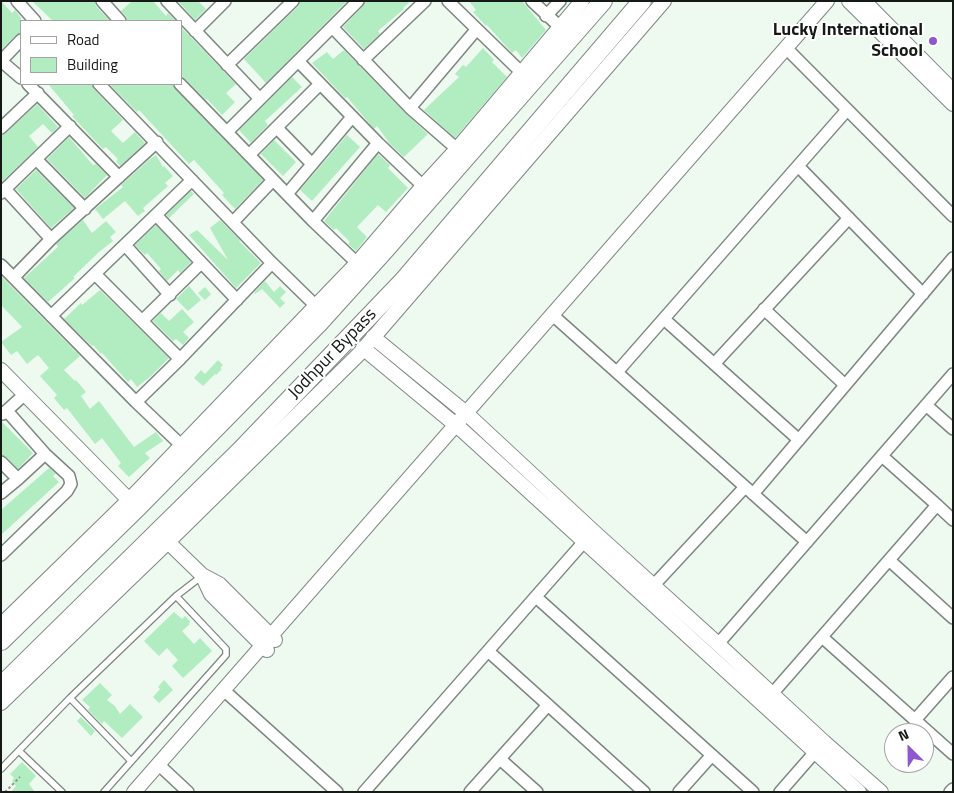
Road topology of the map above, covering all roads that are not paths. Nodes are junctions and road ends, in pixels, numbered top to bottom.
1 (17, 1) edge
2 (102, 1) edge
3 (167, 1) edge
4 (225, 1) edge
5 (293, 1) edge
6 (358, 1) edge
7 (425, 1) edge
8 (448, 1) edge
9 (532, 1) edge
10 (560, 1) edge
11 (582, 1) edge
12 (603, 1) edge
13 (642, 1) edge
14 (664, 1) edge
15 (827, 1) edge
16 (836, 1) edge
17 (849, 1) edge
18 (864, 1) edge
19 (546, 16) junction
20 (34, 20) edge
21 (119, 20) edge
22 (332, 27) junction
23 (560, 27) junction
24 (476, 30) junction
25 (195, 31) junction
26 (20, 41) edge
27 (791, 53) junction
28 (363, 60) junction
29 (1, 61) edge
30 (298, 61) junction
31 (227, 65) junction
32 (522, 73) junction
33 (20, 77) edge
34 (320, 84) junction
35 (29, 85) edge
36 (100, 85) edge
37 (181, 85) edge
38 (953, 91) edge
39 (38, 92) junction
40 (260, 99) junction
41 (953, 104) edge
42 (410, 108) junction
43 (847, 110) junction
44 (352, 117) junction
45 (70, 126) junction
46 (1, 128) edge
47 (277, 128) junction
48 (227, 132) junction
49 (157, 142) junction
50 (378, 143) junction
51 (457, 149) junction
52 (249, 155) junction
53 (36, 159) junction
54 (312, 164) junction
55 (798, 166) junction
56 (119, 177) junction
57 (192, 180) junction
58 (274, 180) junction
59 (423, 186) junction
60 (3, 191) edge
61 (287, 194) junction
62 (85, 209) junction
63 (156, 215) junction
64 (953, 216) edge
65 (849, 218) junction
66 (313, 221) junction
67 (232, 222) junction
68 (51, 239) junction
69 (125, 245) junction
70 (953, 258) edge
71 (201, 263) junction
72 (272, 263) junction
73 (357, 263) junction
74 (1, 264) edge
75 (95, 274) junction
76 (14, 277) junction
77 (922, 294) junction
78 (170, 295) junction
79 (237, 300) junction
80 (316, 306) junction
81 (764, 310) junction
82 (51, 316) junction
83 (557, 319) junction
84 (664, 319) junction
85 (142, 321) junction
86 (373, 337) junction
87 (364, 348) junction
88 (180, 359) junction
89 (714, 364) junction
90 (1, 370) edge
91 (617, 372) junction
92 (953, 374) edge
93 (845, 385) junction
94 (25, 394) junction
95 (136, 402) junction
96 (926, 405) junction
97 (4, 413) edge
98 (469, 416) junction
99 (460, 428) junction
100 (953, 429) edge
101 (798, 440) junction
102 (181, 445) junction
103 (45, 454) junction
104 (882, 456) junction
105 (1, 462) edge
106 (18, 479) junction
107 (749, 490) junction
108 (1, 494) edge
109 (128, 498) junction
110 (937, 505) junction
111 (953, 520) edge
112 (589, 536) junction
113 (168, 542) junction
114 (807, 542) junction
115 (1, 555) edge
116 (889, 560) junction
117 (202, 575) junction
118 (653, 586) junction
119 (176, 596) junction
120 (536, 597) junction
121 (1, 612) edge
122 (953, 618) edge
123 (1, 625) edge
124 (822, 636) junction
125 (1, 642) edge
126 (268, 643) junction
127 (718, 644) junction
128 (488, 651) junction
129 (953, 677) edge
130 (1, 686) edge
131 (228, 694) junction
132 (772, 694) junction
133 (70, 698) junction
134 (1, 703) edge
135 (548, 705) junction
136 (915, 720) junction
137 (19, 751) junction
138 (815, 752) junction
139 (953, 754) edge
140 (712, 755) junction
141 (500, 759) junction
142 (132, 761) junction
143 (160, 767) junction
144 (1, 769) edge
145 (953, 789) edge
146 (62, 792) edge
147 (104, 792) edge
148 (134, 792) edge
149 (144, 792) edge
150 (188, 792) edge
151 (337, 792) edge
152 (364, 792) edge
153 (470, 792) edge
154 (537, 792) edge
155 (644, 792) edge
156 (679, 792) edge
157 (753, 792) edge
158 (780, 792) edge
159 (859, 792) edge
160 (881, 792) edge
161 (950, 792) edge

1 - 20 street
2 - 21 street
3 - 25 street
4 - 25 street
5 - 31 street
6 - 22 street
7 - 28 street
8 - 24 street
9 - 19 street
10 - 19 street
11 - 23 street
12 - 125 highway
13 - 130 highway, Jodhpur Bypass
14 - 86 street
15 - 98 street
16 - 27 street
17 - 41 street
18 - 38 street
19 - 23 street
22 - 28 street
22 - 30 street
23 - 32 street
24 - 32 street
24 - 42 street
25 - 31 street
26 - 29 street
27 - 43 street
27 - 83 street
28 - 42 street
29 - 33 street
30 - 34 street
30 - 40 street
31 - 40 street
32 - 51 street
34 - 44 street
34 - 47 street
35 - 39 street
36 - 49 street
37 - 48 street
39 - 45 street
39 - 46 street
40 - 48 street
42 - 51 street
43 - 55 street
43 - 64 street
44 - 50 street
44 - 54 street
45 - 53 street
45 - 56 street
47 - 52 street
47 - 54 street
48 - 52 street
49 - 56 street
49 - 57 street
50 - 59 street
50 - 66 street
51 - 59 street
52 - 58 street
53 - 60 street
53 - 62 street
54 - 61 street
55 - 65 street
55 - 84 street
56 - 62 street
57 - 63 street
57 - 67 street
58 - 61 street
58 - 67 street
59 - 73 street
60 - 68 street
61 - 66 street
62 - 68 street
63 - 69 street
63 - 71 street
65 - 77 street
65 - 81 street
66 - 73 street
67 - 72 street
68 - 76 street
69 - 75 street
69 - 78 street
70 - 77 street
71 - 78 street
71 - 79 street
72 - 79 street
72 - 80 street
73 - 80 street
74 - 76 street
75 - 82 street
75 - 85 street
76 - 82 street
77 - 93 street
78 - 85 street
79 - 88 street
80 - 102 street
81 - 89 street
81 - 93 street
82 - 95 street
83 - 91 street
83 - 98 street
84 - 89 street
84 - 91 street
85 - 88 street
86 - 87 street
86 - 98 street
87 - 99 street
87 - 113 street
88 - 95 street
89 - 101 street
90 - 94 street
91 - 107 street
92 - 96 street
93 - 101 street
94 - 97 street
94 - 109 street
95 - 102 street
96 - 100 street
96 - 104 street
97 - 103 street
98 - 99 street
98 - 112 street
99 - 112 street
99 - 126 street
101 - 107 street
102 - 109 street
103 - 106 street
103 - 115 street
104 - 110 street
104 - 114 street
105 - 106 street
106 - 108 street
107 - 114 street
107 - 118 street
109 - 121 street
109 - 123 street
110 - 111 street
110 - 116 street
112 - 118 street
112 - 120 street
112 - 138 street
113 - 117 street
113 - 134 street
114 - 127 street
116 - 122 street
116 - 124 street
117 - 119 lane
117 - 126 street
118 - 127 street
119 - 133 lane
119 - 142 lane
120 - 128 street
120 - 140 street
124 - 132 street
124 - 136 street
126 - 131 street
126 - 143 street
127 - 132 street
128 - 135 street
128 - 152 street
129 - 136 street
131 - 143 street
131 - 151 street
132 - 160 street
133 - 137 lane
133 - 142 lane
135 - 141 street
135 - 155 street
136 - 139 street
137 - 144 lane
137 - 146 lane
138 - 158 street
138 - 159 street
140 - 156 street
140 - 157 street
141 - 153 street
141 - 154 street
142 - 147 lane
143 - 148 street
143 - 149 street
143 - 150 street
145 - 161 street

